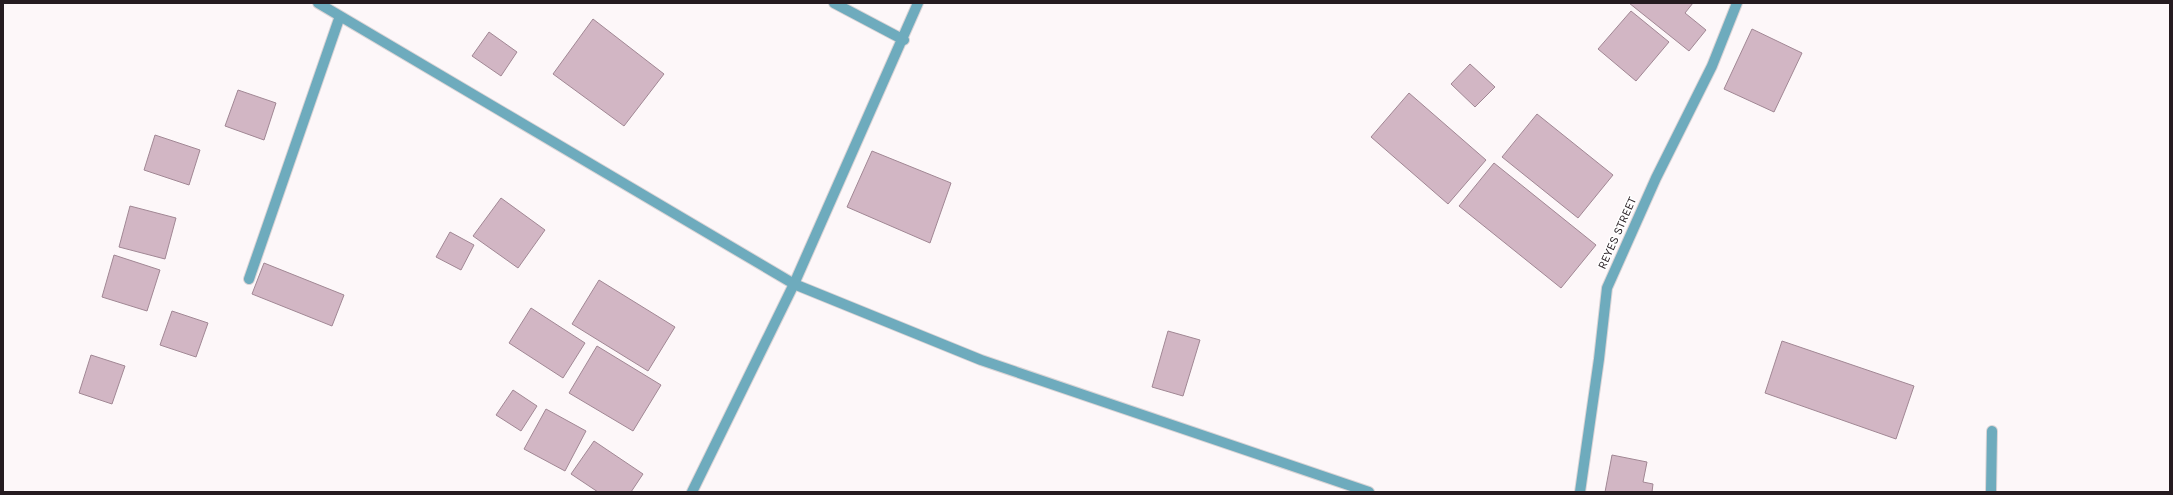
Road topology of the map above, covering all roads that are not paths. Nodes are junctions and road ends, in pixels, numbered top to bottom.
1 (318, 3) edge
2 (834, 3) edge
3 (918, 3) edge
4 (1738, 3) edge
5 (340, 16) junction
6 (904, 40) junction
7 (249, 278) dead end
8 (794, 284) junction
9 (1992, 431) dead end
10 (692, 492) edge
11 (1369, 492) edge
12 (1580, 492) edge
13 (1991, 492) edge

1 - 5 street
2 - 6 street
3 - 6 street
4 - 12 street, REYES STREET
5 - 7 street
5 - 8 street
6 - 8 street
8 - 10 street
8 - 11 street
9 - 13 street

